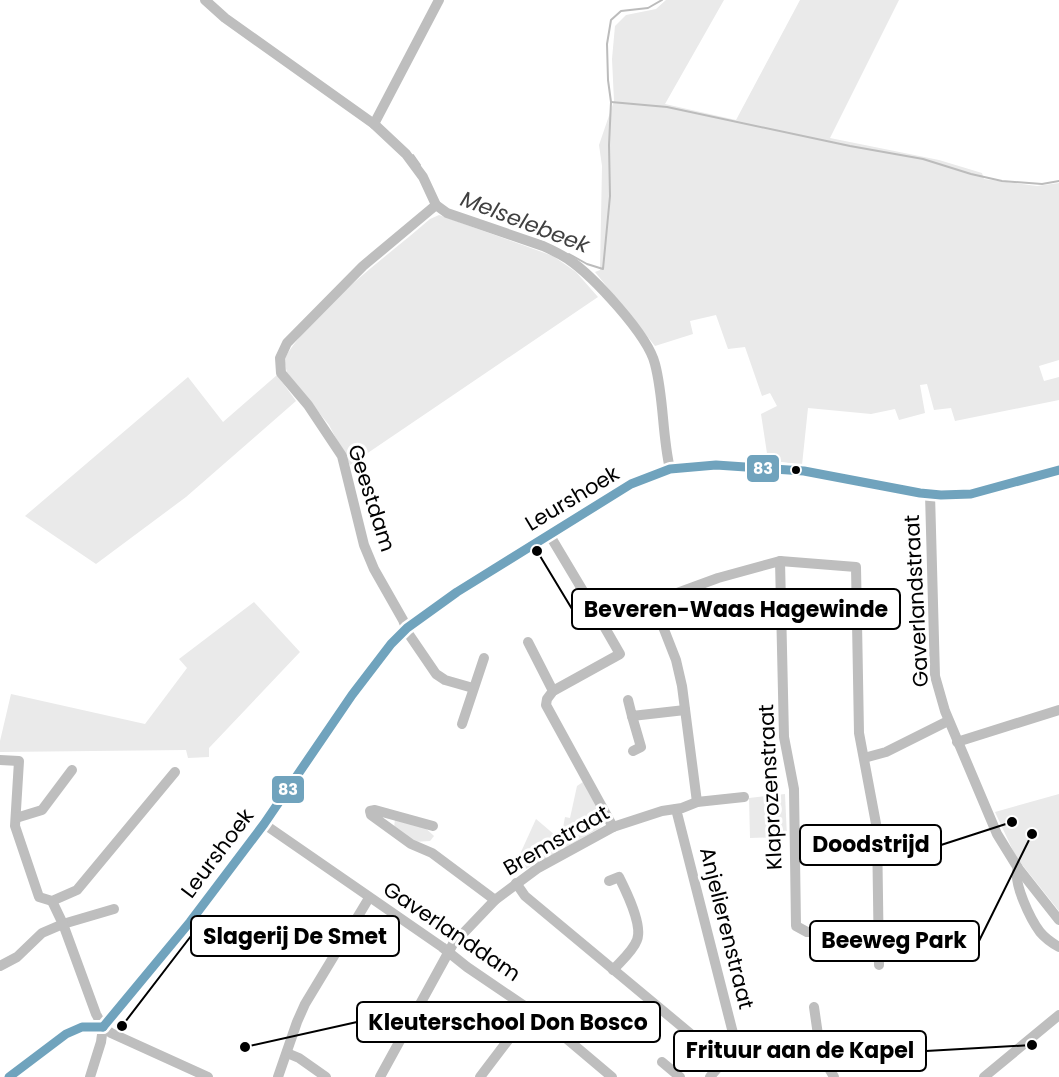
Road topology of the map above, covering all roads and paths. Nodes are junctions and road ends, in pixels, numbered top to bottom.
1 (205, 0) edge
2 (439, 0) edge
3 (374, 124) junction
4 (436, 205) junction
5 (670, 469) junction
6 (1059, 470) edge
7 (930, 495) junction
8 (549, 534) junction
9 (780, 561) junction
10 (662, 599) junction
11 (601, 621) junction
12 (407, 628) junction
13 (528, 642) dead end
14 (484, 658) dead end
15 (473, 688) junction
16 (553, 691) junction
17 (628, 700) dead end
18 (686, 710) junction
19 (1059, 710) edge
20 (632, 716) junction
21 (948, 721) junction
22 (462, 724) dead end
23 (957, 742) junction
24 (633, 751) dead end
25 (864, 758) junction
26 (0, 760) edge
27 (72, 770) dead end
28 (175, 772) dead end
29 (744, 797) dead end
30 (697, 802) junction
31 (676, 809) junction
32 (15, 818) junction
33 (264, 824) junction
34 (433, 826) dead end
35 (613, 827) junction
36 (1018, 868) junction
37 (615, 877) dead end
38 (516, 884) junction
39 (369, 898) junction
40 (495, 900) junction
41 (52, 901) junction
42 (114, 909) dead end
43 (1059, 920) edge
44 (63, 924) junction
45 (879, 933) junction
46 (1059, 947) edge
47 (449, 953) junction
48 (879, 965) dead end
49 (0, 966) edge
50 (613, 970) junction
51 (814, 1007) dead end
52 (531, 1010) junction
53 (1059, 1015) edge
54 (103, 1027) junction
55 (818, 1035) junction
56 (735, 1041) junction
57 (287, 1053) junction
58 (743, 1056) junction
59 (718, 1060) junction
60 (662, 1062) dead end
61 (189, 1069) junction
62 (600, 1073) edge
63 (9, 1077) edge
64 (90, 1077) edge
65 (199, 1077) edge
66 (208, 1077) edge
67 (278, 1077) edge
68 (326, 1077) edge
69 (380, 1077) edge
70 (480, 1077) edge
71 (612, 1077) edge
72 (680, 1077) edge
73 (710, 1077) edge
74 (834, 1077) edge
75 (984, 1077) edge

1 - 3 street
2 - 3 street
3 - 4 street
4 - 5 street
4 - 12 street, Geestdam
5 - 7 street, Leurshoek
5 - 8 street, Leurshoek
6 - 7 street, Leurshoek
7 - 21 street, Gaverlandstraat
8 - 11 street
8 - 12 street, Leurshoek
9 - 10 street
9 - 25 street
9 - 45 street, Klaprozenstraat
10 - 11 street
10 - 18 street
11 - 16 street
12 - 15 street, Geestdam
12 - 33 street, Leurshoek
13 - 16 street
14 - 15 street
15 - 22 street
16 - 35 street
17 - 20 street
18 - 20 street
18 - 30 street
19 - 23 street
20 - 24 street
21 - 23 street, Gaverlandstraat
21 - 25 street
23 - 36 street, Gaverlandstraat
25 - 45 street
26 - 32 street
27 - 32 street
28 - 41 street
29 - 30 street, Bremstraat
30 - 31 street, Bremstraat
31 - 35 street, Bremstraat
31 - 56 street, Anjelierenstraat
32 - 41 street
33 - 39 street, Gaverlanddam
33 - 54 street, Leurshoek
34 - 40 street, Bremstraat
35 - 38 street, Bremstraat
36 - 43 street, Gaverlandstraat
36 - 46 street, Gaverlandstraat
37 - 50 street
38 - 40 street, Bremstraat
38 - 50 street
39 - 47 street, Gaverlanddam
39 - 57 street
40 - 47 street, Bremstraat
41 - 44 street
42 - 44 street
44 - 49 street
44 - 54 street
45 - 48 street
47 - 52 street, Gaverlanddam
47 - 69 street, Bremstraat
50 - 59 street
51 - 55 street
52 - 62 street, Gaverlanddam
52 - 70 street
53 - 75 street
54 - 61 street
54 - 63 street
54 - 64 street
55 - 58 street
55 - 74 street
56 - 58 street, Anjelierenstraat
56 - 59 street
57 - 67 street
57 - 68 street
58 - 59 street
59 - 73 street
60 - 72 street
61 - 65 street
61 - 66 street
62 - 71 street, Gaverlanddam

